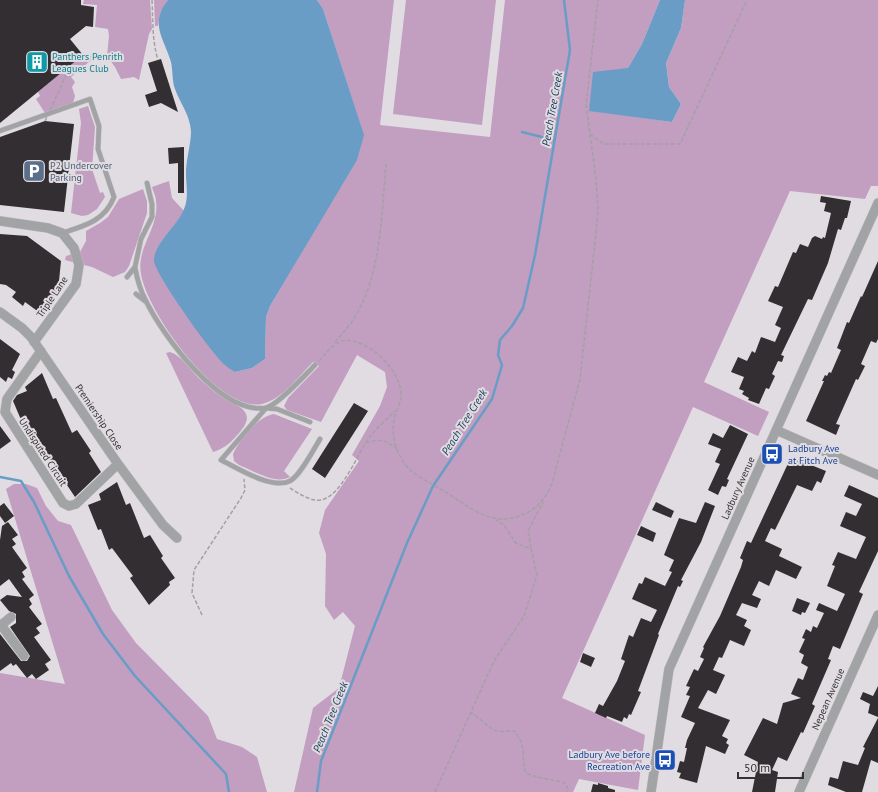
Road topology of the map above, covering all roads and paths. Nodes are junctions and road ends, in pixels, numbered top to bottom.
1 (152, 0) edge
2 (598, 0) edge
3 (746, 0) edge
4 (158, 60) dead end
5 (64, 70) dead end
6 (45, 121) dead end
7 (0, 131) edge
8 (589, 134) junction
9 (386, 164) dead end
10 (147, 183) dead end
11 (878, 203) edge
12 (0, 221) edge
13 (65, 236) junction
14 (135, 267) junction
15 (126, 277) dead end
16 (136, 294) dead end
17 (145, 300) junction
18 (0, 312) edge
19 (34, 342) junction
20 (335, 342) junction
21 (41, 351) junction
22 (315, 365) joint
23 (266, 408) junction
24 (397, 410) junction
25 (310, 422) dead end
26 (776, 430) junction
27 (320, 439) dead end
28 (365, 444) junction
29 (397, 449) junction
30 (118, 464) junction
31 (241, 470) junction
32 (878, 476) edge
33 (281, 484) junction
34 (544, 500) junction
35 (496, 520) junction
36 (178, 538) dead end
37 (531, 549) junction
38 (202, 615) dead end
39 (878, 615) edge
40 (11, 617) dead end
41 (0, 626) edge
42 (24, 656) dead end
43 (470, 712) junction
44 (435, 792) edge
45 (567, 792) edge
46 (651, 792) edge
47 (799, 792) edge

1 - 4 path
2 - 8 path
3 - 8 path
5 - 6 path, bridge
7 - 13 lane
8 - 34 path
9 - 20 path
10 - 14 lane
11 - 26 street, Ladbury Avenue
12 - 13 street
13 - 19 street, Triple Lane
14 - 15 lane
14 - 17 lane
16 - 17 lane
17 - 23 lane
18 - 19 street, Premiership Close
19 - 21 street, Premiership Close
20 - 22 path
20 - 24 path
21 - 30 street, Premiership Close
21 - 30 street, Undisputed Circuit
22 - 23 lane
23 - 25 lane
23 - 31 lane
24 - 28 path
24 - 29 path
26 - 32 street
26 - 46 street, Ladbury Avenue
27 - 33 lane
28 - 29 path
28 - 33 path
29 - 35 path
30 - 36 street, Premiership Close
31 - 33 lane
31 - 38 path
34 - 35 path
34 - 37 path
35 - 37 path
37 - 43 path
39 - 47 street, Nepean Avenue
40 - 41 street
41 - 42 street
43 - 44 path
43 - 45 path

